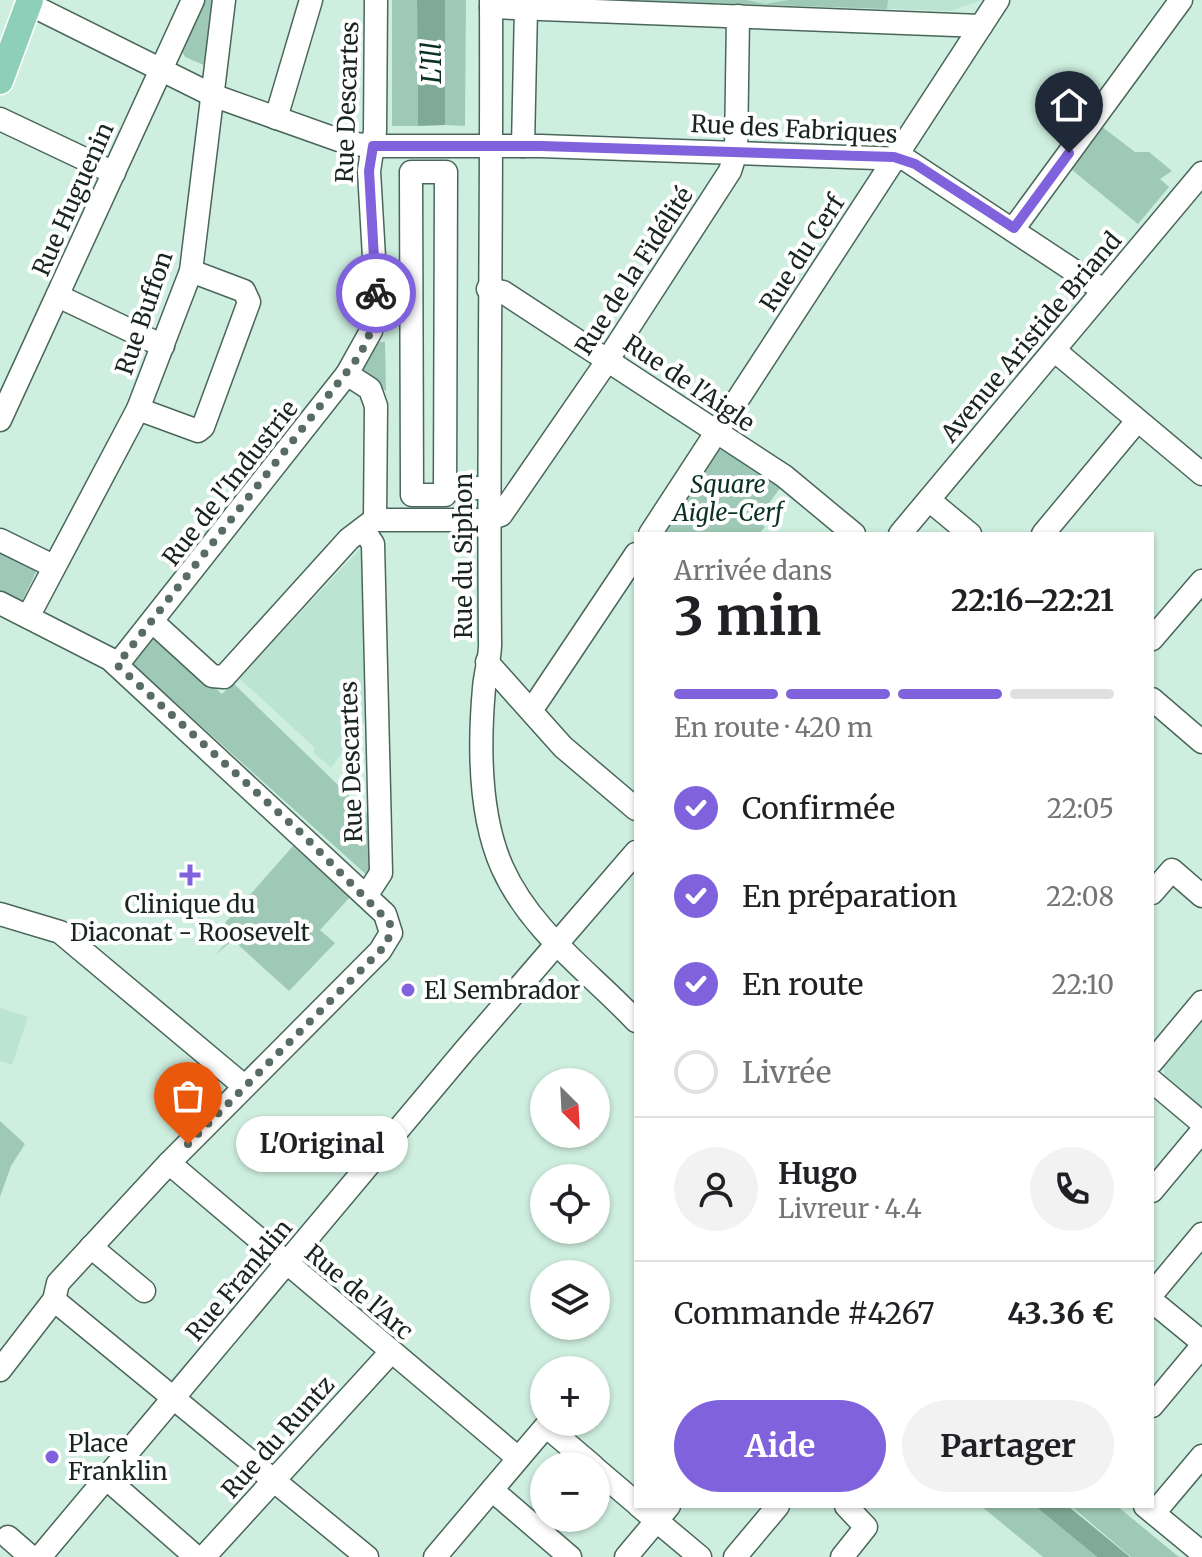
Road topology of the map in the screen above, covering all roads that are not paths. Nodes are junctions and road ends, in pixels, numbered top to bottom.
1 (193, 0) edge
2 (224, 0) edge
3 (311, 0) edge
4 (376, 0) edge
5 (998, 0) edge
6 (1181, 0) edge
7 (27, 1) edge
8 (491, 3) edge
9 (526, 8) junction
10 (738, 16) junction
11 (981, 26) junction
12 (159, 68) junction
13 (0, 81) edge
14 (212, 95) junction
15 (276, 118) junction
16 (0, 119) edge
17 (490, 145) junction
18 (382, 146) junction
19 (523, 146) junction
20 (736, 152) junction
21 (894, 157) junction
22 (114, 173) junction
23 (1202, 173) edge
24 (1014, 228) junction
25 (412, 250) junction
26 (375, 251) junction
27 (191, 271) junction
28 (488, 289) junction
29 (1103, 290) junction
30 (58, 296) junction
31 (163, 346) junction
32 (1054, 350) junction
33 (608, 360) junction
34 (347, 374) junction
35 (138, 409) junction
36 (0, 420) edge
37 (1137, 421) junction
38 (717, 433) junction
39 (1202, 474) edge
40 (446, 488) junction
41 (488, 488) junction
42 (929, 500) junction
43 (478, 519) junction
44 (377, 522) junction
45 (651, 532) edge
46 (852, 532) edge
47 (902, 532) edge
48 (968, 532) edge
49 (1045, 532) edge
50 (0, 540) edge
51 (634, 557) edge
52 (53, 566) junction
53 (1202, 581) edge
54 (0, 603) edge
55 (28, 617) junction
56 (154, 623) junction
57 (1154, 637) edge
58 (487, 662) junction
59 (117, 665) junction
60 (1154, 701) edge
61 (528, 707) junction
62 (1202, 742) edge
63 (634, 807) edge
64 (634, 854) edge
65 (1154, 891) edge
66 (366, 896) junction
67 (1202, 896) edge
68 (0, 914) edge
69 (552, 950) junction
70 (1202, 1002) edge
71 (632, 1007) edge
72 (1154, 1060) edge
73 (1154, 1083) edge
74 (244, 1086) junction
75 (1202, 1123) edge
76 (1202, 1131) edge
77 (169, 1163) junction
78 (1154, 1189) edge
79 (1202, 1234) edge
80 (91, 1247) junction
81 (286, 1264) junction
82 (144, 1291) dead end
83 (1154, 1292) edge
84 (54, 1300) junction
85 (1154, 1303) edge
86 (1202, 1344) edge
87 (391, 1352) junction
88 (0, 1370) edge
89 (174, 1397) junction
90 (1154, 1404) edge
91 (576, 1452) edge
92 (1202, 1456) edge
93 (518, 1458) junction
94 (106, 1478) junction
95 (610, 1479) edge
96 (274, 1480) junction
97 (492, 1490) junction
98 (634, 1497) edge
99 (1154, 1506) edge
100 (776, 1508) edge
101 (848, 1508) edge
102 (650, 1509) edge
103 (1150, 1510) edge
104 (8, 1537) dead end
105 (1202, 1553) edge
106 (31, 1557) edge
107 (40, 1557) edge
108 (196, 1557) edge
109 (204, 1557) edge
110 (367, 1557) edge
111 (435, 1557) edge
112 (570, 1557) edge
113 (626, 1557) edge
114 (700, 1557) edge
115 (735, 1557) edge
116 (842, 1557) edge

1 - 12 street, Rue Huguenin
2 - 14 street, Rue Buffon
3 - 15 street
4 - 18 street, Rue Descartes
5 - 11 street, Rue du Cerf
6 - 24 street
7 - 12 street, Rue des Fabriques
7 - 13 main road
8 - 9 street
8 - 17 street, Rue du Siphon
9 - 10 street
9 - 19 street
10 - 11 street
10 - 20 street, Rue de la Fidélité
11 - 21 street, Rue du Cerf
12 - 14 street, Rue des Fabriques
12 - 22 street, Rue Huguenin
14 - 15 street, Rue des Fabriques
14 - 27 street, Rue Buffon
15 - 18 street, Rue des Fabriques
16 - 22 street
17 - 18 street, Rue des Fabriques
17 - 19 street, Rue des Fabriques
17 - 28 street, Rue du Siphon
18 - 26 street, Rue Descartes
19 - 20 street, Rue des Fabriques
20 - 21 street, Rue des Fabriques
20 - 33 street, Rue de la Fidélité
21 - 24 street, Rue des Fabriques
21 - 38 street, Rue du Cerf
22 - 30 street, Rue Huguenin
23 - 29 street, Avenue Aristide Briand
24 - 29 street, Rue des Fabriques
25 - 26 street
25 - 40 street
25 - 40 street
26 - 34 street, Rue Descartes
27 - 31 street, Rue Buffon
27 - 35 street
28 - 33 street, Rue de l'Aigle
28 - 41 street, Rue du Siphon
29 - 32 street, Avenue Aristide Briand
30 - 31 street
30 - 36 street, Rue Huguenin
31 - 35 street, Rue Buffon
32 - 37 street
32 - 42 street, Avenue Aristide Briand
33 - 38 street, Rue de l'Aigle
33 - 43 street, Rue de la Fidélité
34 - 44 street, Rue Descartes
34 - 56 street, Rue de l'Industrie
35 - 52 street, Rue Buffon
37 - 39 street
37 - 49 street
38 - 45 street, Rue du Cerf
38 - 46 street, Rue de l'Aigle
40 - 41 street
41 - 43 street, Rue du Siphon
42 - 47 street, Avenue Aristide Briand
42 - 48 street
43 - 44 street
43 - 58 street, Rue du Siphon
44 - 56 street
44 - 66 street, Rue Descartes
50 - 52 street
51 - 61 street
52 - 55 street, Rue Buffon
53 - 57 street
54 - 55 street
55 - 59 street
56 - 59 street, Rue de l'Industrie
58 - 61 street
58 - 69 street, Rue du Siphon
59 - 66 street
60 - 62 street
61 - 63 street
64 - 69 street
65 - 67 street
66 - 74 street
68 - 74 street
69 - 71 street, Rue du Siphon
69 - 81 street, Rue Franklin
70 - 72 street
73 - 75 street
74 - 77 street
76 - 78 street
77 - 80 street
77 - 81 street, Rue de l'Arc
79 - 83 street
80 - 82 street
80 - 84 street
81 - 87 street, Rue de l'Arc
81 - 89 street, Rue Franklin
84 - 88 street
84 - 89 street
85 - 86 street
86 - 90 street
87 - 93 street, Rue de l'Arc
87 - 96 street, Rue du Runtz
89 - 94 street, Rue Franklin
89 - 96 street
91 - 93 street
92 - 99 street
93 - 97 street
94 - 107 street, Rue Franklin
94 - 108 street
95 - 98 street
96 - 109 street, Rue du Runtz
96 - 110 street
97 - 111 street
97 - 112 street
100 - 115 street
101 - 116 street
102 - 113 street
102 - 114 street
103 - 105 street
104 - 106 street

